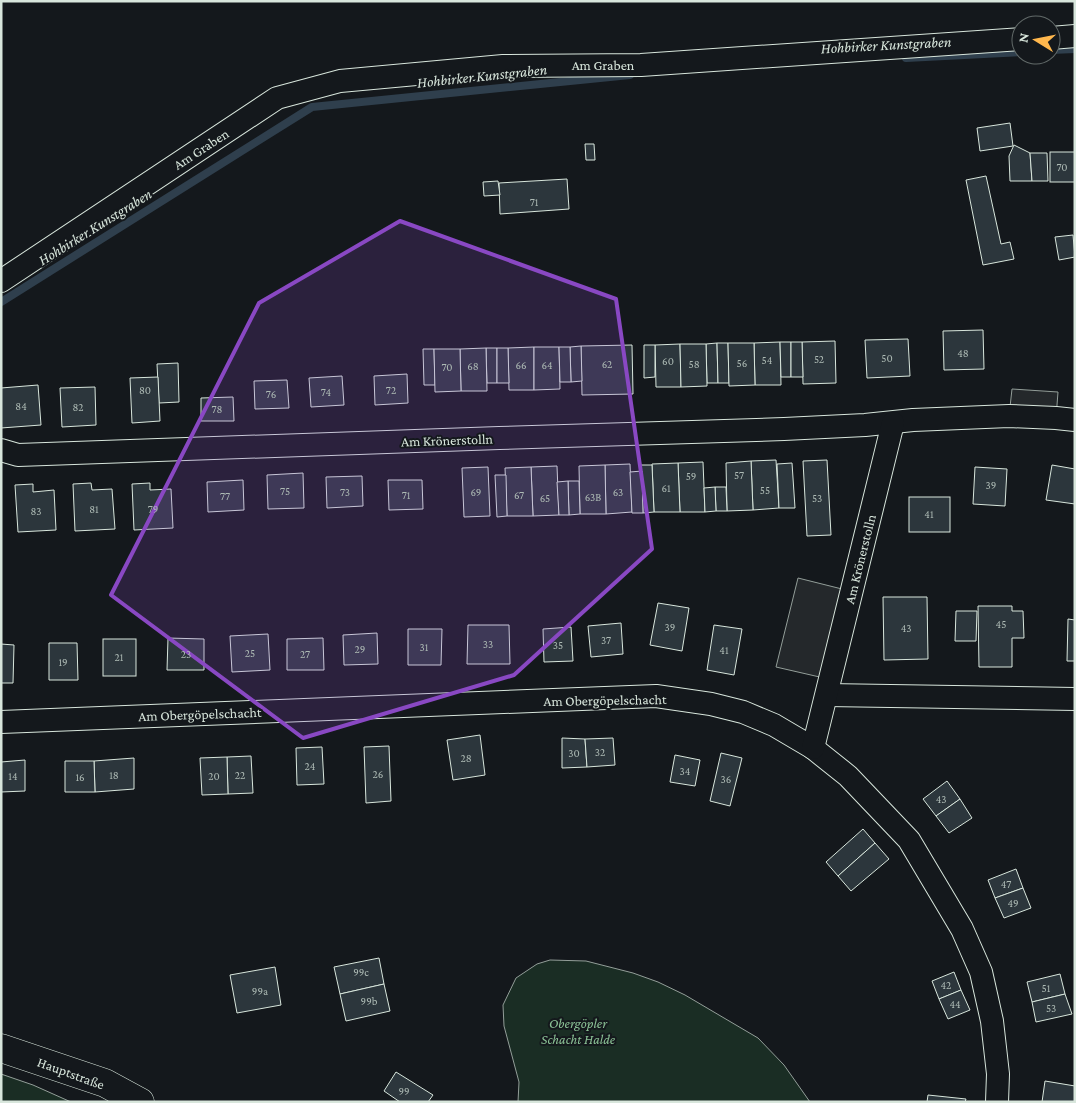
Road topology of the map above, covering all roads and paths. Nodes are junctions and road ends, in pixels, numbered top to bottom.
1 (1075, 36) edge
2 (1061, 37) edge
3 (1011, 41) edge
4 (1, 281) edge
5 (1075, 420) edge
6 (894, 423) junction
7 (1, 450) edge
8 (827, 695) junction
9 (1075, 700) edge
10 (1, 722) edge
11 (813, 748) junction
12 (1, 1048) edge
13 (140, 1102) edge
14 (997, 1102) edge

1 - 2 street
3 - 4 street, Am Graben
5 - 6 street, Am Krönerstolln
6 - 7 street, Am Krönerstolln
6 - 8 street, Am Krönerstolln
8 - 9 street
8 - 11 street, Am Krönerstolln
10 - 11 street, Am Obergöpelschacht
11 - 14 street, Am Obergöpelschacht
12 - 13 street, Hauptstraße

